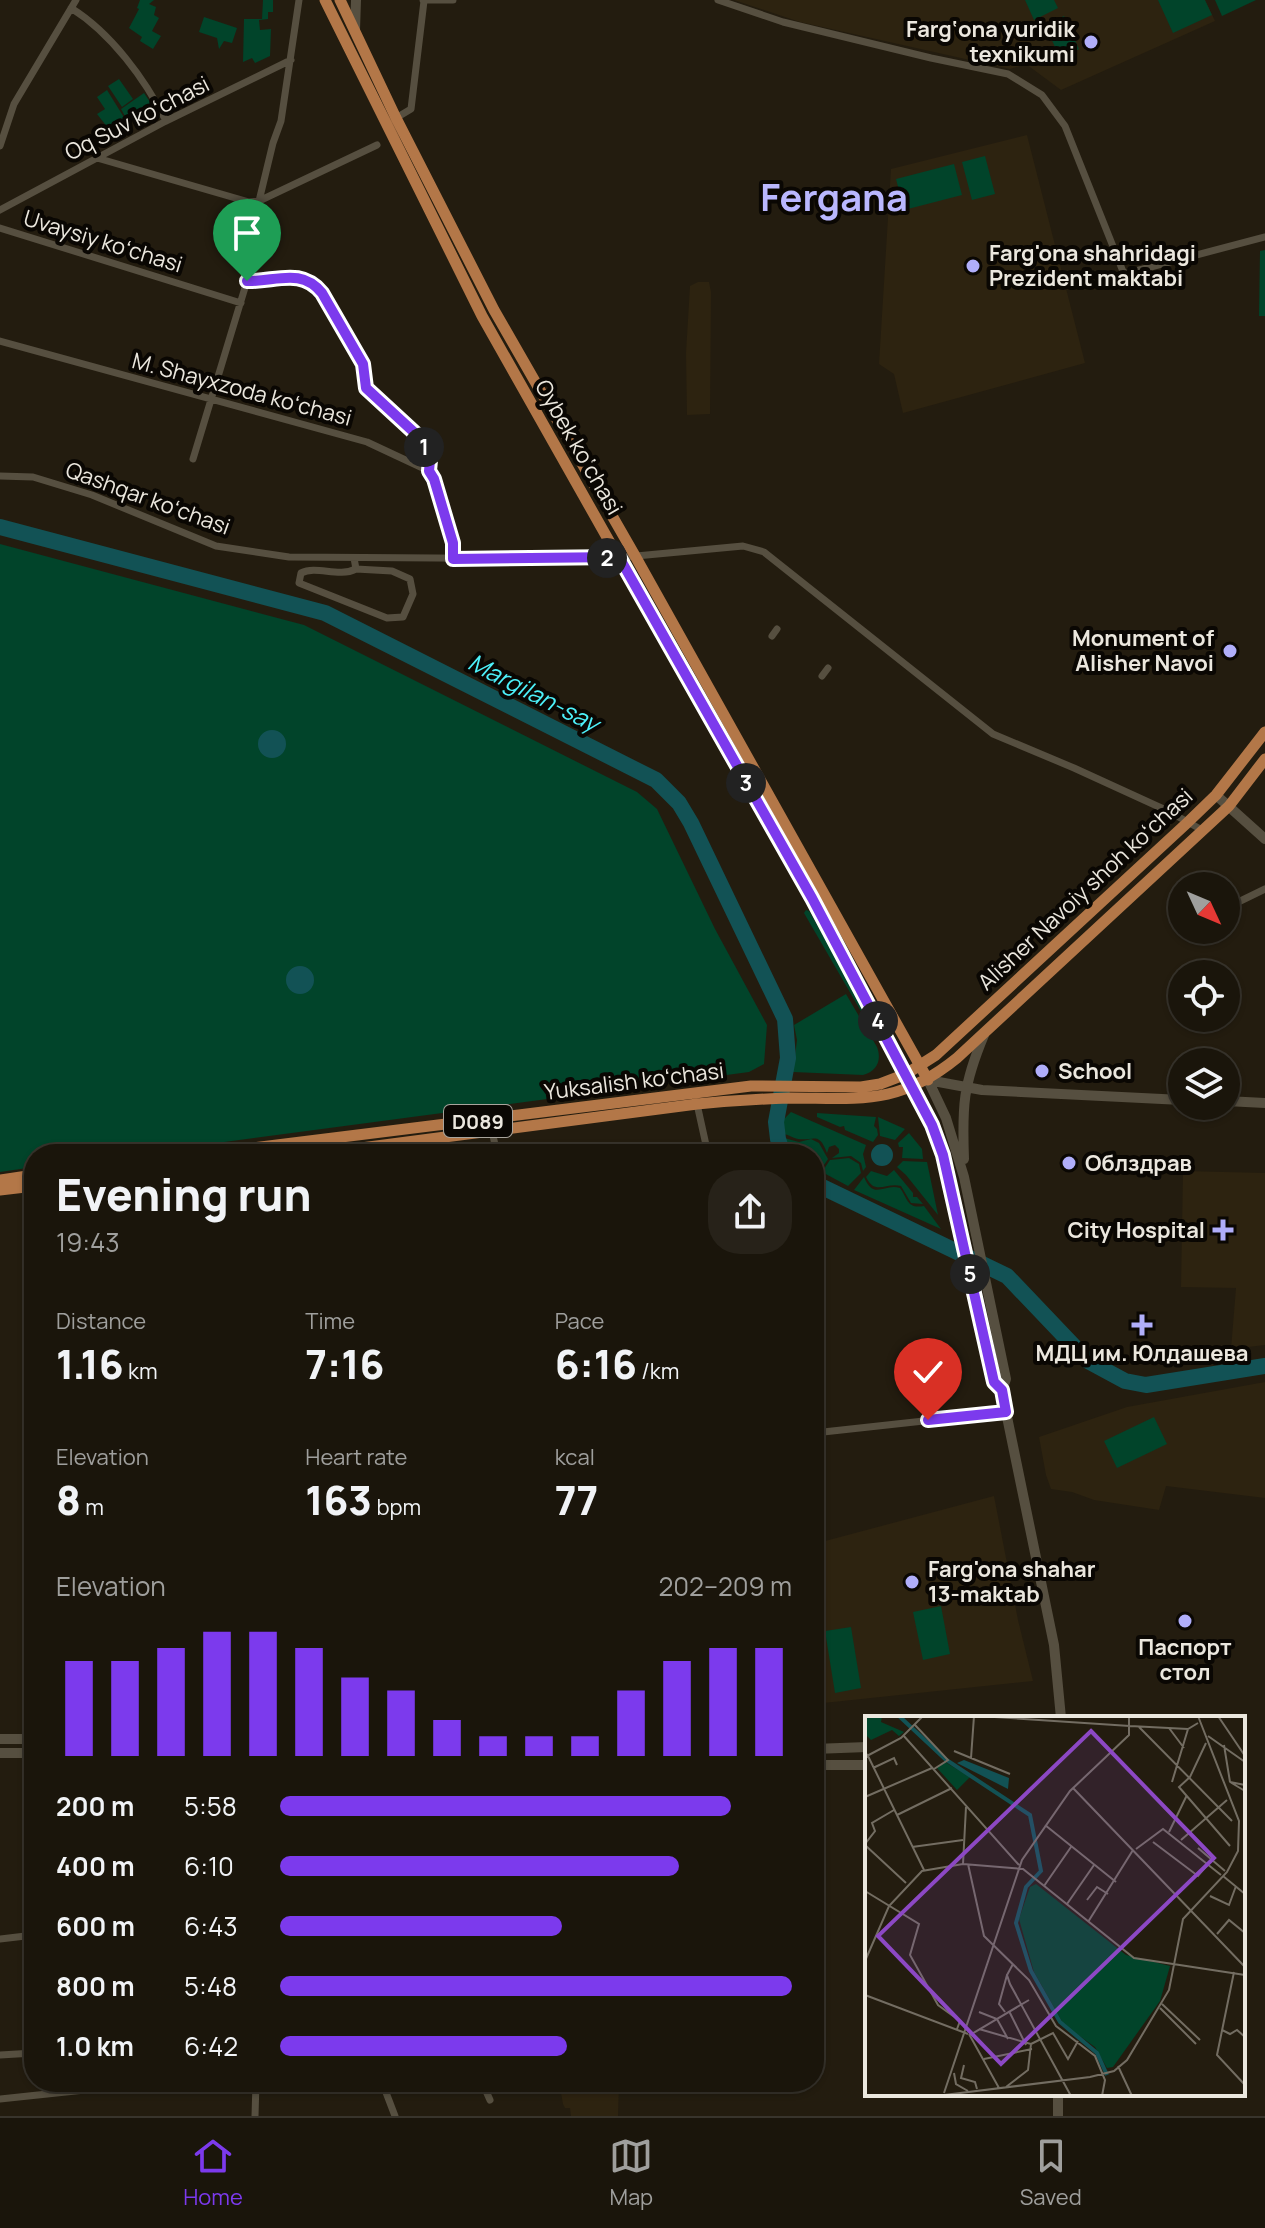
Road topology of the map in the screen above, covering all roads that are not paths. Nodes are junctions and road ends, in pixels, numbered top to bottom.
1 (299, 0) edge
2 (325, 0) edge
3 (340, 0) edge
4 (356, 0) edge
5 (424, 0) edge
6 (453, 0) edge
7 (718, 0) edge
8 (74, 4) edge
9 (355, 30) junction
10 (291, 60) junction
11 (396, 118) junction
12 (166, 121) junction
13 (377, 145) dead end
14 (0, 146) edge
15 (97, 158) junction
16 (259, 201) junction
17 (0, 210) edge
18 (0, 228) edge
19 (1265, 237) edge
20 (247, 281) junction
21 (241, 303) junction
22 (0, 341) edge
23 (212, 399) junction
24 (193, 459) dead end
25 (429, 471) junction
26 (0, 476) edge
27 (634, 554) junction
28 (619, 557) junction
29 (354, 558) junction
30 (453, 559) junction
31 (356, 569) junction
32 (777, 629) dead end
33 (772, 636) dead end
34 (828, 668) dead end
35 (822, 676) dead end
36 (1265, 732) edge
37 (1265, 759) edge
38 (1216, 795) junction
39 (1229, 806) junction
40 (1187, 823) junction
41 (1202, 830) junction
42 (1265, 839) edge
43 (1265, 889) edge
44 (1240, 901) edge
45 (985, 1032) junction
46 (921, 1066) junction
47 (906, 1074) junction
48 (928, 1080) junction
49 (913, 1087) junction
50 (965, 1088) junction
51 (751, 1093) junction
52 (1168, 1099) edge
53 (1240, 1102) edge
54 (1265, 1103) edge
55 (697, 1104) junction
56 (492, 1131) junction
57 (415, 1140) junction
58 (334, 1144) edge
59 (386, 1144) edge
60 (416, 1144) edge
61 (495, 1144) edge
62 (706, 1144) edge
63 (24, 1176) edge
64 (964, 1177) junction
65 (0, 1180) edge
66 (24, 1187) edge
67 (0, 1190) edge
68 (1002, 1390) junction
69 (1006, 1412) junction
70 (824, 1432) edge
71 (1061, 1716) edge
72 (0, 1739) edge
73 (24, 1739) edge
74 (865, 1747) edge
75 (824, 1749) edge
76 (0, 1753) edge
77 (24, 1753) edge
78 (824, 1765) edge
79 (865, 1765) edge
80 (24, 1936) edge
81 (0, 1939) edge
82 (0, 2053) edge
83 (24, 2053) edge
84 (66, 2092) edge
85 (256, 2092) edge
86 (386, 2092) edge
87 (486, 2092) edge
88 (0, 2099) edge
89 (490, 2100) dead end
90 (255, 2116) edge
91 (395, 2116) edge

1 - 10 street
2 - 28 main road, Oybek ko‘chasi
3 - 9 main road, Oybek ko‘chasi
4 - 9 main road
5 - 6 street
5 - 11 street
7 - 19 street
8 - 12 street
8 - 14 street
9 - 11 main road, Oybek ko‘chasi
10 - 12 street, Oq Suv koʻchasi
10 - 16 street
11 - 27 main road, Oybek ko‘chasi
12 - 15 street, Oq Suv koʻchasi
13 - 16 street
15 - 16 street
15 - 17 street, Oq Suv koʻchasi
16 - 20 street
18 - 21 street, Uvaysiy koʻchasi
20 - 21 street
20 - 25 street
21 - 23 street
22 - 23 street, M. Shayxzoda koʻchasi
23 - 24 street
23 - 25 street, M. Shayxzoda koʻchasi
25 - 30 street
26 - 29 street, Qashqar koʻchasi
27 - 28 street, Qashqar koʻchasi
27 - 40 street, Qashqar koʻchasi
27 - 46 main road, Oybek ko‘chasi
28 - 30 street, Qashqar koʻchasi
28 - 47 main road, Oybek ko‘chasi
29 - 30 street, Qashqar koʻchasi
29 - 31 street
31 - 31 street
32 - 33 street
34 - 35 street
36 - 38 main road, Alisher Navoiy shoh koʻchasi
37 - 39 main road, Alisher Navoiy shoh koʻchasi
38 - 39 main road
38 - 40 main road, Alisher Navoiy shoh koʻchasi
39 - 41 main road, Alisher Navoiy shoh koʻchasi
39 - 42 main road
40 - 41 street, Qashqar koʻchasi
40 - 46 main road, Alisher Navoiy shoh koʻchasi
41 - 45 main road, Alisher Navoiy shoh koʻchasi
43 - 44 street
45 - 48 main road, Alisher Navoiy shoh koʻchasi
45 - 50 main road
46 - 47 main road, Yuksalish koʻchasi / D089
46 - 48 main road, Oybek ko‘chasi
47 - 49 main road, Oybek ko‘chasi
47 - 51 main road, Yuksalish koʻchasi / D089
48 - 49 main road, Alisher Navoiy shoh koʻchasi
48 - 50 main road
48 - 64 main road
49 - 51 main road, Yuksalish koʻchasi / D089
49 - 68 main road
50 - 52 main road
50 - 64 main road
51 - 55 main road, Yuksalish koʻchasi / D089
51 - 58 main road, Yuksalish koʻchasi / D089
53 - 54 main road
55 - 56 main road, Yuksalish koʻchasi / D089
55 - 62 street
56 - 57 main road, Yuksalish koʻchasi / D089
56 - 61 street
57 - 59 main road, Yuksalish koʻchasi / D089
57 - 60 street
63 - 65 main road
64 - 68 main road
66 - 67 main road
68 - 69 main road
69 - 70 street
69 - 71 main road
72 - 73 main road
74 - 75 main road
76 - 77 main road
78 - 79 main road
80 - 81 street
82 - 83 street
84 - 88 street
85 - 90 street
86 - 91 street
87 - 89 street

